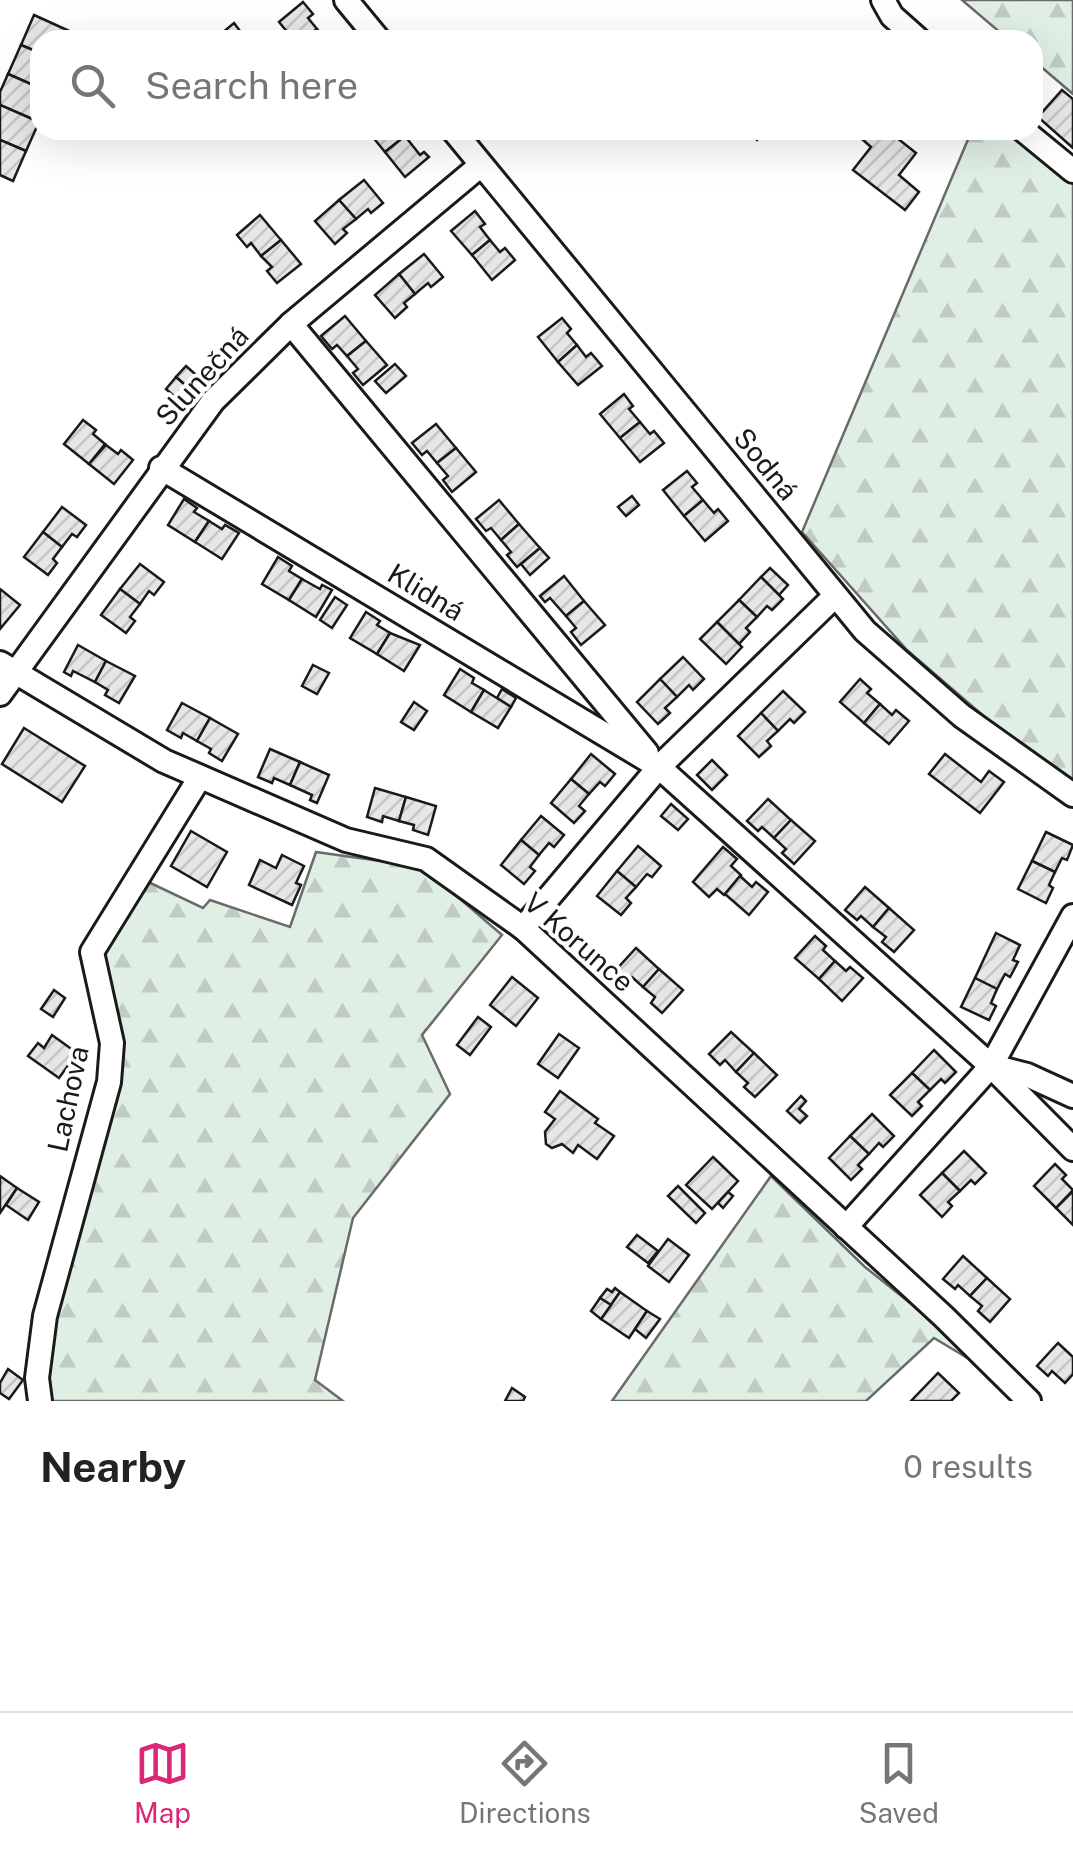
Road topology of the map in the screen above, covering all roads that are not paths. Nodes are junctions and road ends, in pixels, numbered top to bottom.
1 (346, 0) edge
2 (882, 0) edge
3 (371, 30) edge
4 (908, 30) edge
5 (461, 140) edge
6 (1035, 140) edge
7 (482, 165) junction
8 (1073, 171) edge
9 (291, 324) junction
10 (161, 468) junction
11 (836, 596) junction
12 (8, 668) edge
13 (0, 694) edge
14 (659, 767) junction
15 (200, 776) junction
16 (1073, 795) edge
17 (1073, 916) edge
18 (523, 928) junction
19 (991, 1066) junction
20 (1073, 1096) edge
21 (1073, 1149) edge
22 (846, 1227) junction
23 (40, 1401) edge
24 (1029, 1401) edge

1 - 3 street
2 - 4 street
5 - 7 street, Sodná
6 - 8 street
7 - 9 street, Slunečná
7 - 11 street, Sodná
9 - 10 street, Slunečná
9 - 14 street, Klidná
10 - 12 street, Slunečná
10 - 14 street, Klidná
11 - 14 street
11 - 16 street, Sodná
12 - 13 street, Slunečná
12 - 15 street, V Korunce
14 - 18 street
14 - 19 street, Klidná
15 - 18 street, V Korunce
15 - 23 street, Lachova
17 - 19 street
18 - 22 street, V Korunce
19 - 20 street, Klidná
19 - 21 street, Klidná
19 - 22 street
22 - 24 street, V Korunce

